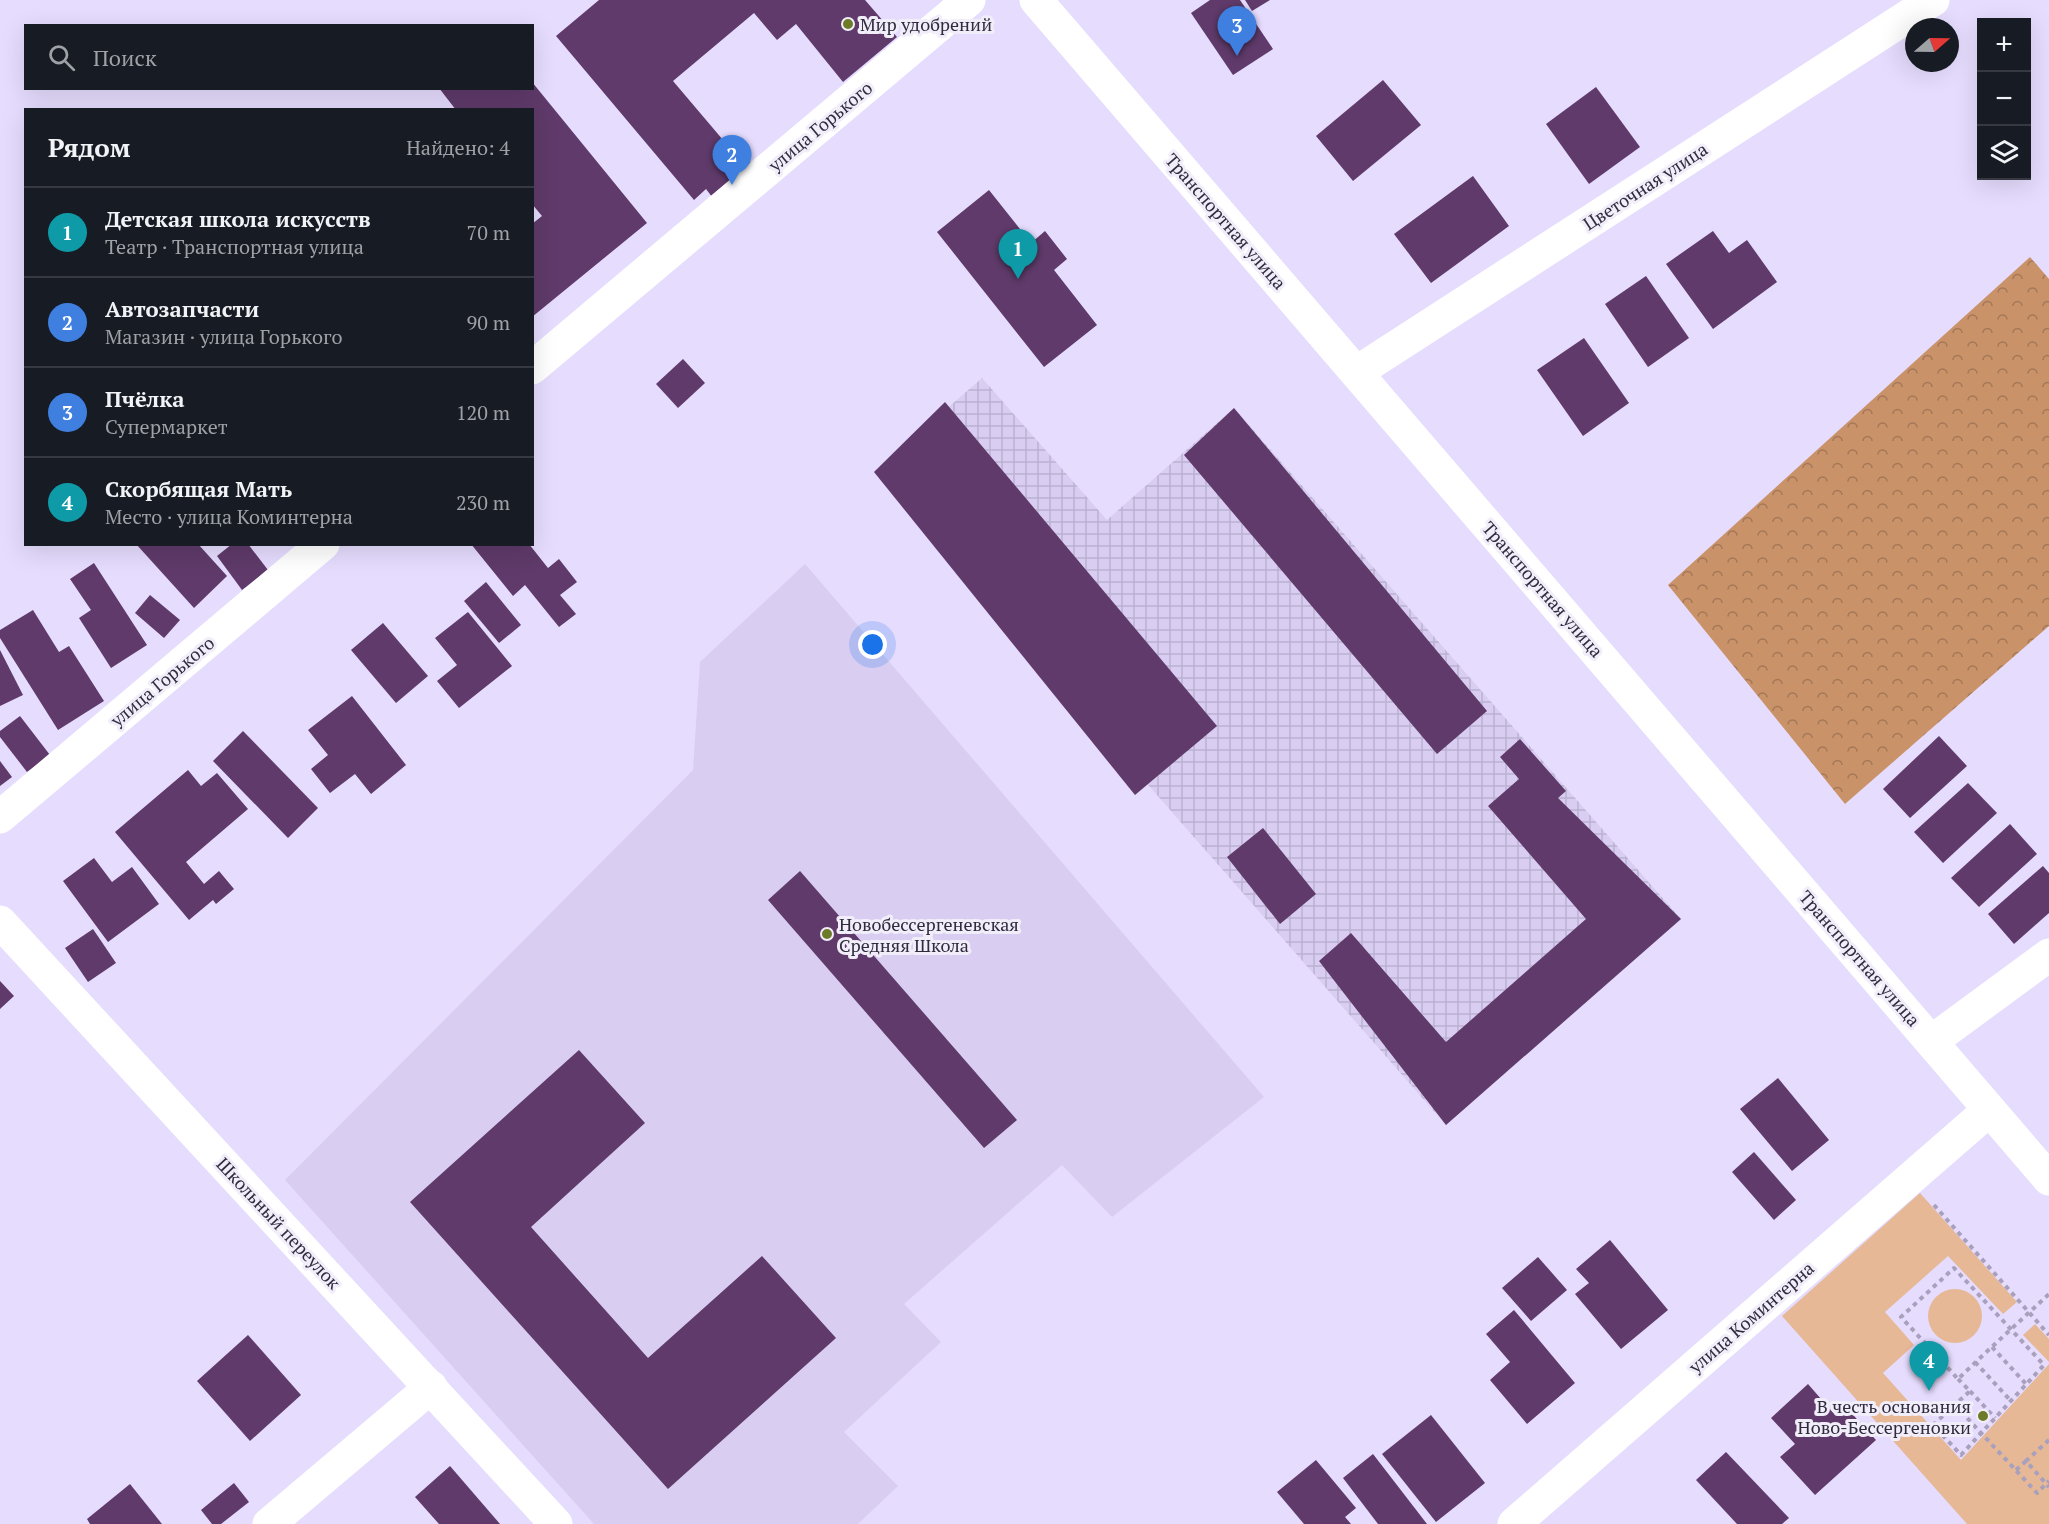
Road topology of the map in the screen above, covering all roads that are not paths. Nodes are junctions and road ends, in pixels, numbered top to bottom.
1 (969, 0) edge
2 (1036, 0) edge
3 (1933, 0) edge
4 (534, 366) edge
5 (1357, 372) junction
6 (322, 546) edge
7 (0, 817) edge
8 (0, 922) edge
9 (2049, 955) edge
10 (1932, 1041) junction
11 (1989, 1110) junction
12 (2049, 1179) edge
13 (431, 1387) junction
14 (269, 1524) edge
15 (556, 1524) edge
16 (1514, 1524) edge

1 - 4 street, улица Горького
2 - 5 street, Транспортная улица
3 - 5 street, Цветочная улица
5 - 10 street, Транспортная улица
6 - 7 street, улица Горького
8 - 13 street, Школьный переулок
9 - 10 street
10 - 11 street, Транспортная улица
11 - 12 street, Транспортная улица
11 - 16 street, улица Коминтерна
13 - 14 street
13 - 15 street, Школьный переулок

